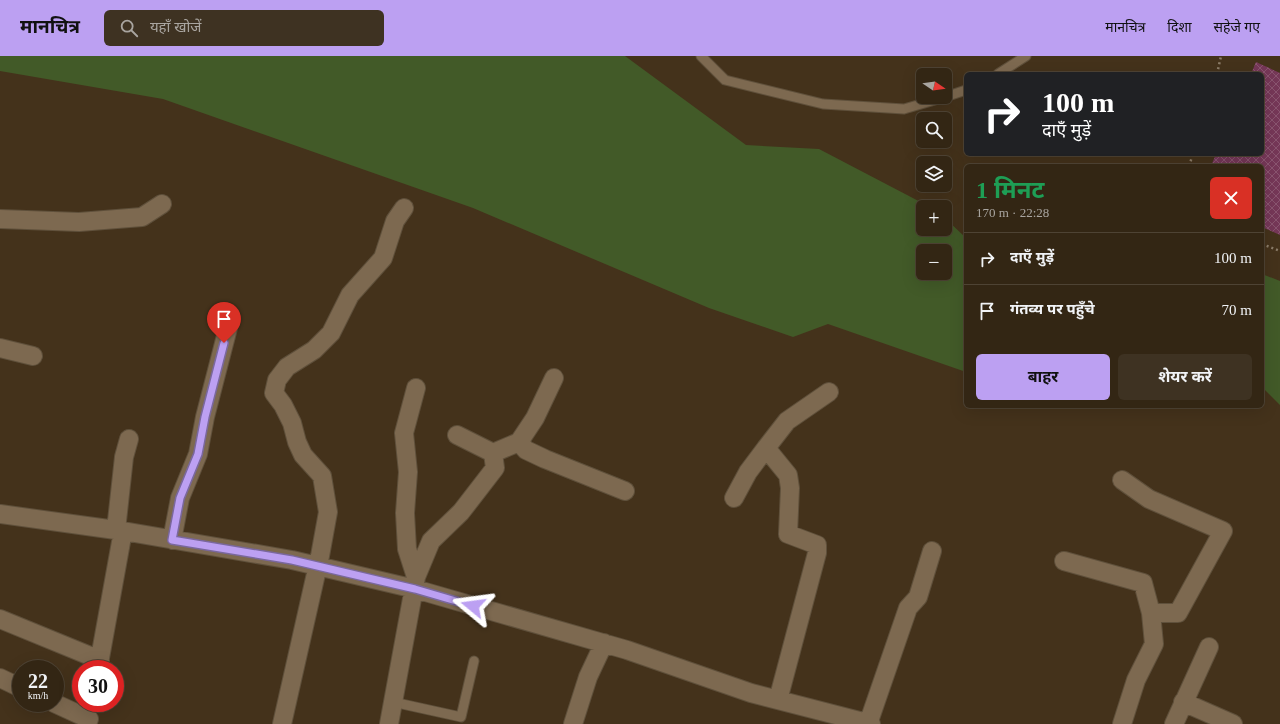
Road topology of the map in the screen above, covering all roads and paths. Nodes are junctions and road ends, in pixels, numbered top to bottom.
1 (701, 56) edge
2 (1026, 56) edge
3 (1222, 56) edge
4 (1001, 72) edge
5 (1218, 72) edge
6 (964, 91) edge
7 (952, 95) edge
8 (921, 104) edge
9 (162, 204) dead end
10 (404, 208) dead end
11 (0, 219) edge
12 (1264, 245) edge
13 (1280, 251) edge
14 (228, 328) dead end
15 (0, 348) edge
16 (33, 356) dead end
17 (554, 378) dead end
18 (416, 388) dead end
19 (829, 392) dead end
20 (457, 434) dead end
21 (129, 439) dead end
22 (519, 442) junction
23 (766, 448) junction
24 (493, 453) junction
25 (1122, 480) dead end
26 (625, 491) dead end
27 (734, 498) dead end
28 (0, 514) edge
29 (120, 531) junction
30 (172, 540) junction
31 (932, 551) dead end
32 (1064, 561) dead end
33 (318, 567) junction
34 (415, 583) junction
35 (1150, 613) junction
36 (0, 619) edge
37 (604, 643) junction
38 (1209, 647) dead end
39 (88, 660) edge
40 (100, 660) edge
41 (474, 661) dead end
42 (0, 678) edge
43 (12, 684) edge
44 (778, 700) junction
45 (393, 702) junction
46 (1183, 702) junction
47 (64, 706) edge
48 (89, 715) edge
49 (282, 724) edge
50 (389, 724) edge
51 (573, 724) edge
52 (869, 724) edge
53 (1122, 724) edge
54 (1174, 724) edge
55 (1233, 724) edge

1 - 8 lane
2 - 4 lane
3 - 5 path
6 - 7 lane
9 - 11 street
10 - 33 street
12 - 13 path
14 - 30 street
15 - 16 street
17 - 22 street
18 - 34 street
19 - 23 street
20 - 24 street
21 - 29 street
22 - 24 street
22 - 26 street
23 - 27 street
23 - 44 street
24 - 34 street
25 - 35 street
28 - 29 street
29 - 30 street
29 - 40 street
30 - 33 street
31 - 52 street
32 - 35 street
33 - 34 street
33 - 49 street
34 - 37 street
34 - 45 street
35 - 53 street
36 - 39 street
37 - 44 street
37 - 51 street
38 - 46 street
41 - 45 lane
42 - 43 street
44 - 52 street
45 - 50 street
46 - 54 street
46 - 55 street
47 - 48 street

